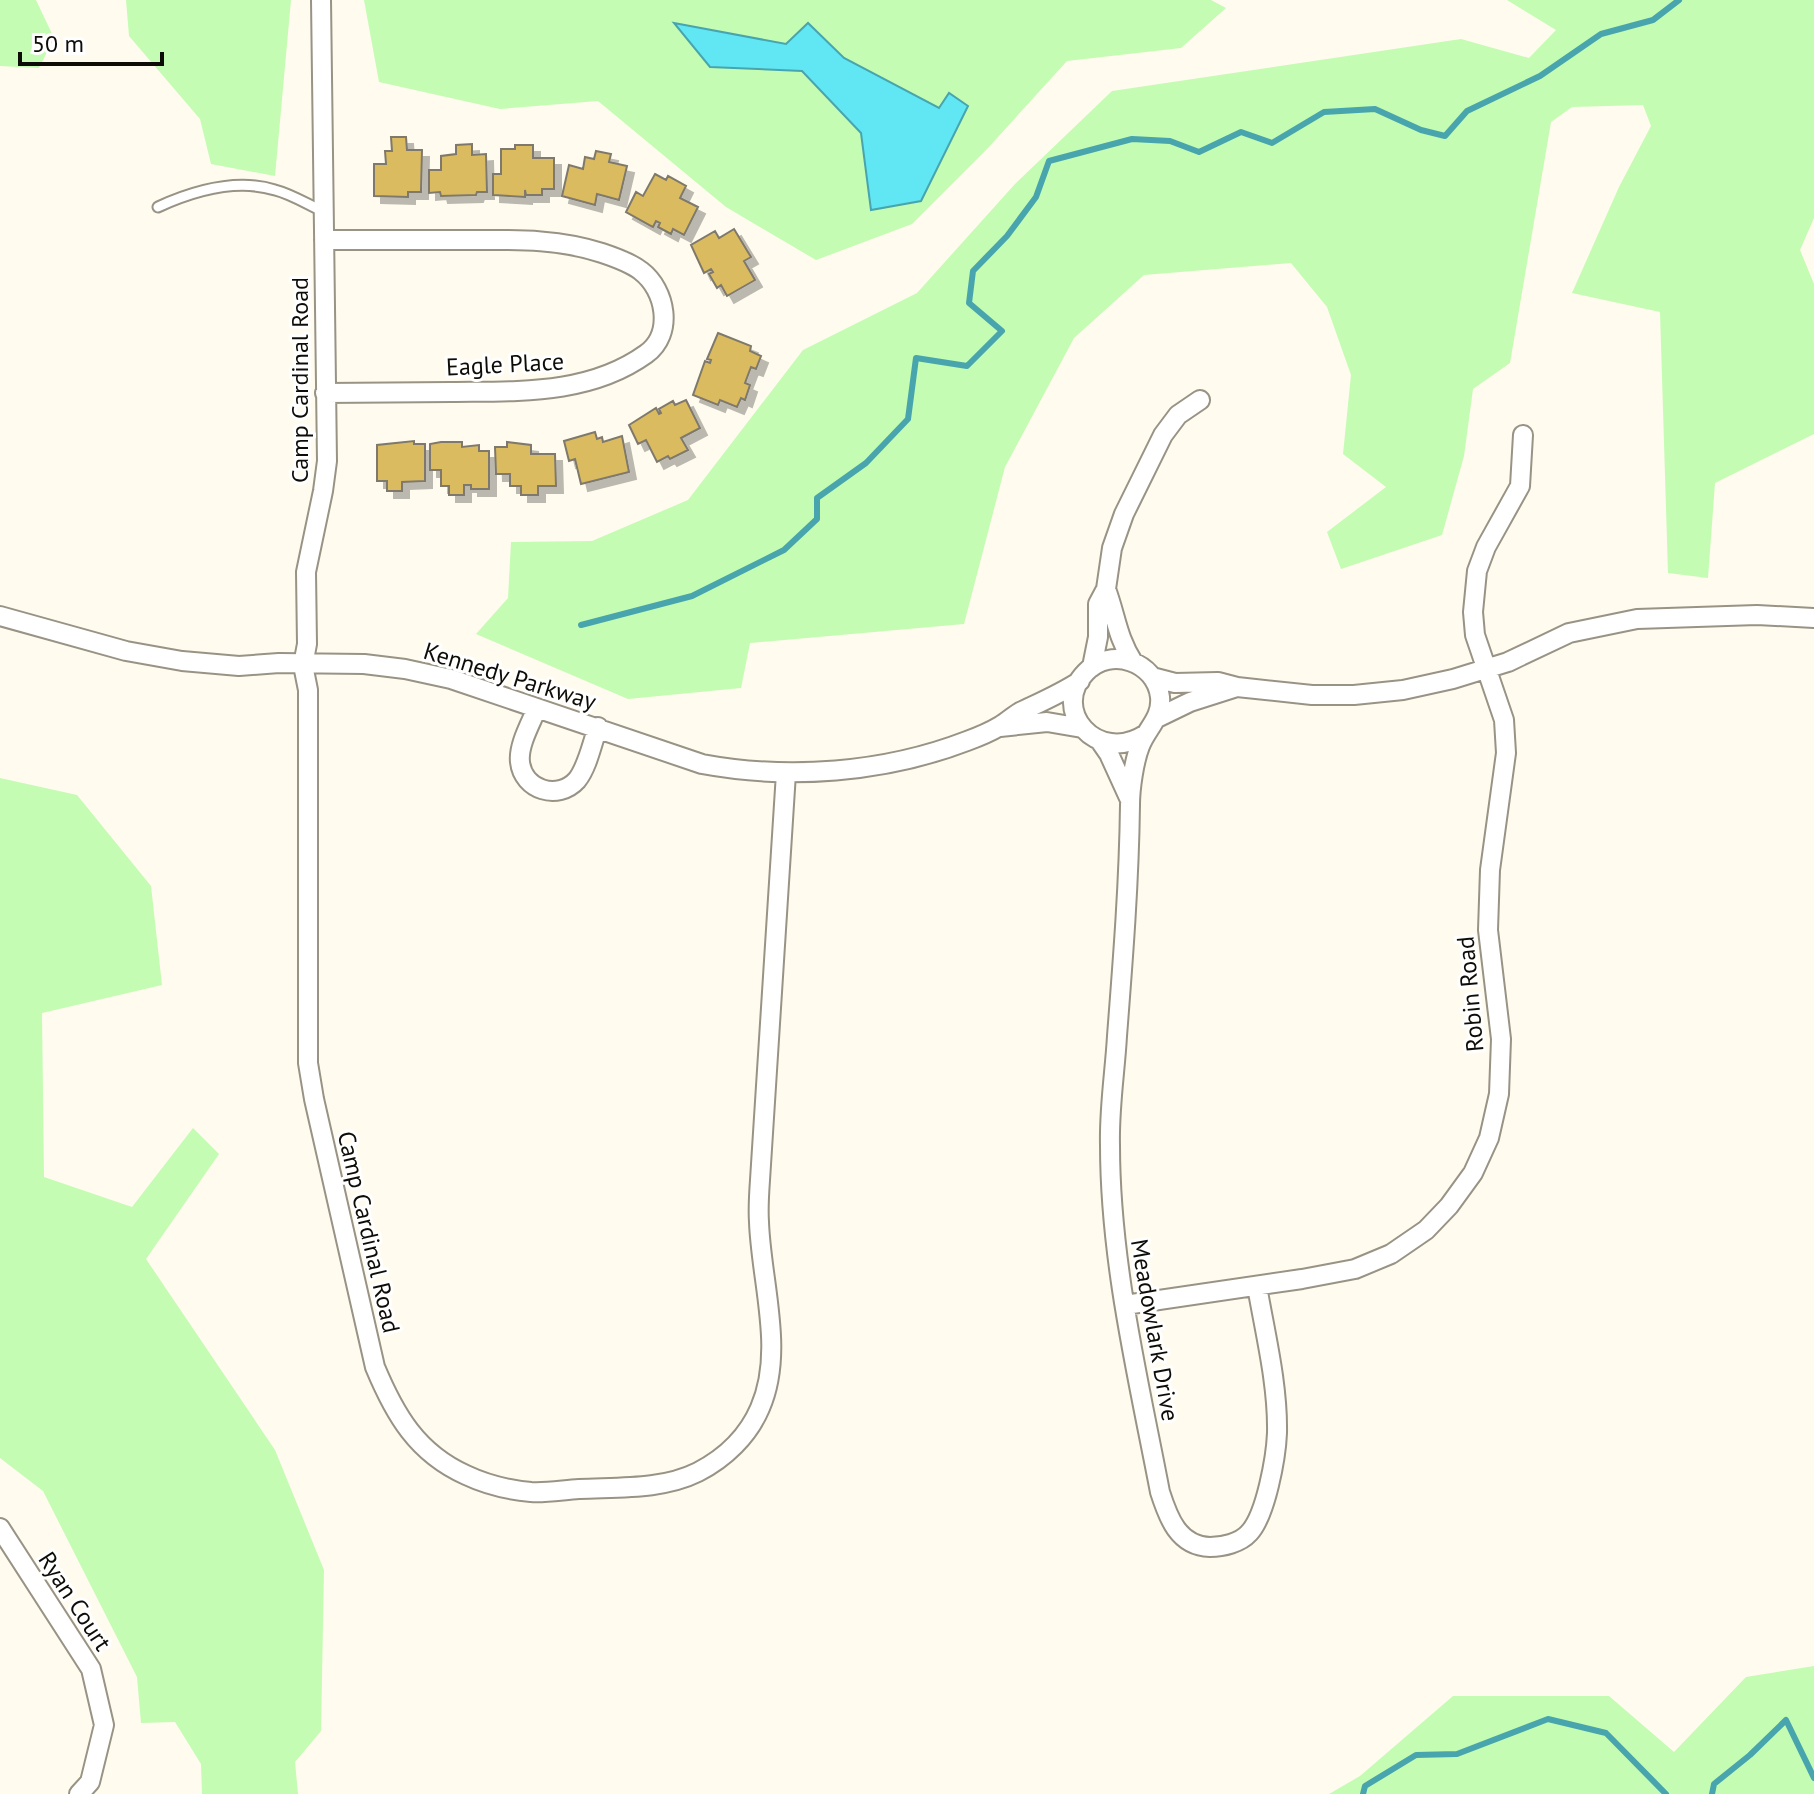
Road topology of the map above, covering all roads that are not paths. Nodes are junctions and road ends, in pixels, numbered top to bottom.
1 (321, 0) edge
2 (158, 207) dead end
3 (322, 211) junction
4 (324, 240) junction
5 (325, 393) junction
6 (1200, 400) dead end
7 (1523, 435) dead end
8 (1106, 589) junction
9 (0, 616) edge
10 (1814, 618) edge
11 (1133, 662) junction
12 (303, 665) junction
13 (1487, 669) junction
14 (1086, 674) junction
15 (1152, 677) junction
16 (1237, 687) junction
17 (537, 708) junction
18 (1152, 726) junction
19 (598, 727) junction
20 (1000, 727) junction
21 (1082, 728) junction
22 (1100, 741) junction
23 (786, 773) junction
24 (1130, 800) junction
25 (1257, 1286) junction
26 (1125, 1305) junction
27 (0, 1528) edge
28 (79, 1794) edge

1 - 3 street, Camp Cardinal Road
2 - 3 lane
3 - 4 street, Camp Cardinal Road
4 - 5 street, Camp Cardinal Road
4 - 5 street, Eagle Place
5 - 12 street, Camp Cardinal Road
6 - 8 street
7 - 13 street, Robin Road
8 - 11 street
8 - 14 street
9 - 12 street, Kennedy Parkway
10 - 13 street
11 - 14 street
11 - 15 street
12 - 17 street, Kennedy Parkway
12 - 23 street, Camp Cardinal Road
13 - 16 street
13 - 25 street, Robin Road
14 - 20 street, Kennedy Parkway
14 - 21 street
15 - 16 street
15 - 18 street
16 - 18 street
17 - 19 street, Kennedy Parkway
17 - 19 street
18 - 22 street
18 - 24 street, Meadowlark Drive
19 - 23 street, Kennedy Parkway
20 - 21 street, Kennedy Parkway
20 - 23 street, Kennedy Parkway
21 - 22 street
22 - 24 street, Meadowlark Drive
24 - 26 street, Meadowlark Drive
25 - 26 street, Robin Road
25 - 26 street, Meadowlark Drive
27 - 28 street, Ryan Court

